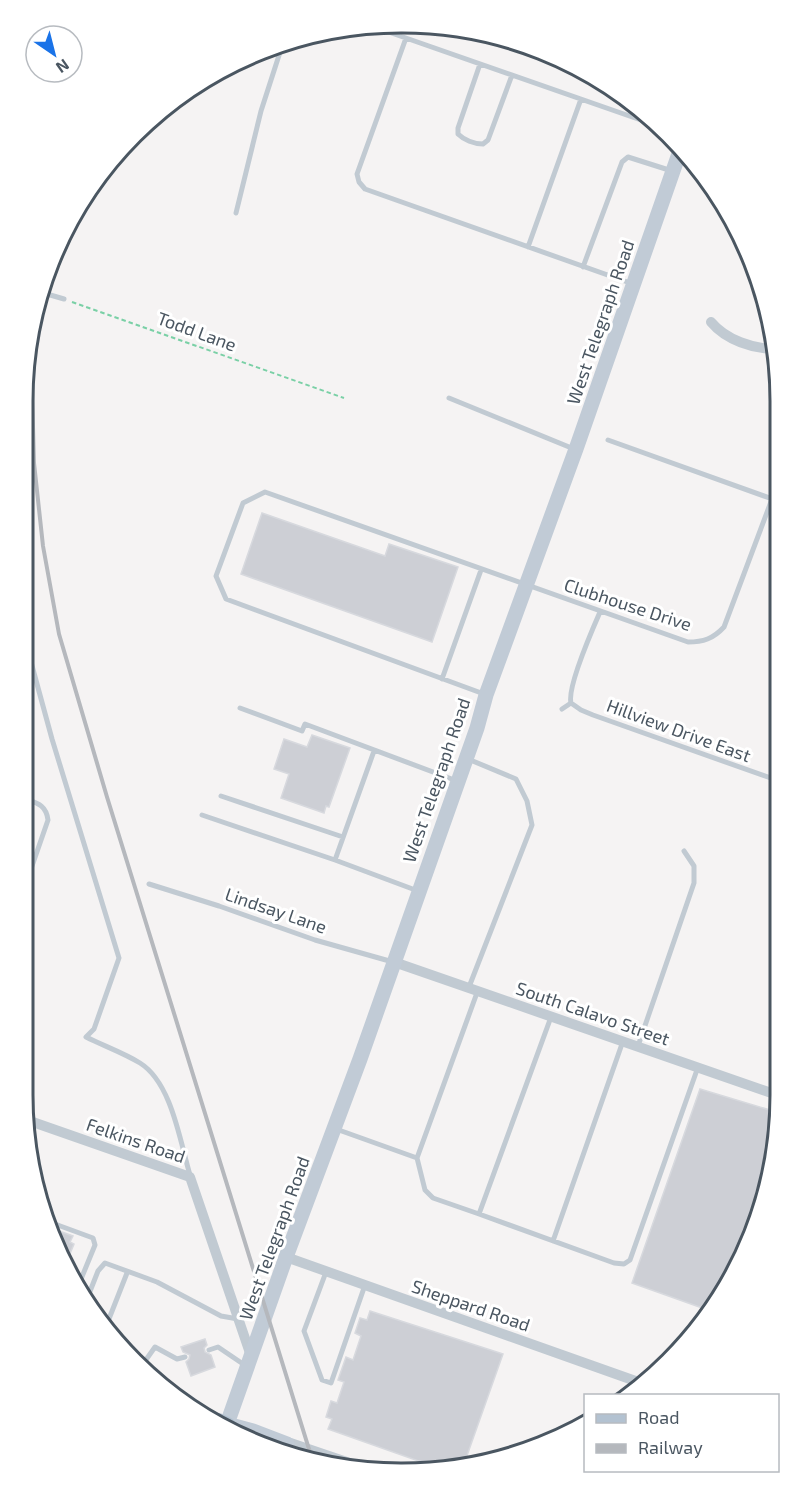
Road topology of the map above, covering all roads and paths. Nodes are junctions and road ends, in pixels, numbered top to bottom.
1 (393, 33) edge
2 (406, 38) junction
3 (279, 54) edge
4 (480, 64) junction
5 (512, 75) junction
6 (581, 99) junction
7 (638, 119) edge
8 (678, 158) edge
9 (673, 172) junction
10 (236, 213) dead end
11 (528, 247) junction
12 (583, 267) junction
13 (634, 284) junction
14 (49, 295) edge
15 (64, 300) joint
16 (711, 322) dead end
17 (766, 347) edge
18 (344, 398) dead end
19 (449, 398) dead end
20 (608, 440) dead end
21 (576, 449) junction
22 (770, 498) edge
23 (770, 513) edge
24 (481, 570) junction
25 (526, 586) junction
26 (600, 612) junction
27 (33, 669) edge
28 (442, 679) junction
29 (486, 695) junction
30 (571, 703) junction
31 (240, 708) dead end
32 (562, 708) dead end
33 (374, 751) junction
34 (466, 759) junction
35 (770, 779) edge
36 (458, 782) junction
37 (221, 796) dead end
38 (33, 802) edge
39 (202, 815) dead end
40 (343, 837) junction
41 (684, 851) dead end
42 (335, 860) junction
43 (33, 863) edge
44 (149, 884) dead end
45 (419, 891) junction
46 (394, 963) junction
47 (473, 989) junction
48 (552, 1016) junction
49 (623, 1041) junction
50 (638, 1046) junction
51 (698, 1067) junction
52 (770, 1092) edge
53 (34, 1123) edge
54 (334, 1128) junction
55 (417, 1158) junction
56 (190, 1177) junction
57 (479, 1214) junction
58 (57, 1225) edge
59 (553, 1241) junction
60 (286, 1257) junction
61 (326, 1272) junction
62 (128, 1273) junction
63 (81, 1278) edge
64 (365, 1285) junction
65 (90, 1291) edge
66 (109, 1319) edge
67 (238, 1320) junction
68 (209, 1350) dead end
69 (184, 1357) dead end
70 (146, 1360) edge
71 (250, 1362) junction
72 (634, 1380) edge
73 (226, 1419) edge

1 - 2 lane
2 - 4 lane
2 - 11 lane
3 - 10 lane
4 - 5 lane
4 - 5 lane
5 - 6 lane
6 - 7 lane
6 - 11 lane
8 - 9 main road, West Telegraph Road
9 - 12 lane
9 - 13 main road, West Telegraph Road
11 - 12 lane
12 - 13 lane
13 - 21 main road, West Telegraph Road
14 - 15 lane
15 - 18 path, Todd Lane
16 - 17 street
19 - 21 lane
20 - 22 lane
21 - 25 main road, West Telegraph Road
23 - 26 lane, Clubhouse Drive
24 - 25 lane, Clubhouse Drive
24 - 28 lane
24 - 28 lane, Clubhouse Drive
25 - 26 lane, Clubhouse Drive
25 - 29 main road, West Telegraph Road
26 - 30 lane
27 - 56 lane
28 - 29 lane, Clubhouse Drive
29 - 34 main road, West Telegraph Road
30 - 32 lane
30 - 35 lane, Hillview Drive East
31 - 33 lane
33 - 36 lane
33 - 40 lane
34 - 36 main road, West Telegraph Road
34 - 47 lane
36 - 45 main road, West Telegraph Road
37 - 40 lane
38 - 43 lane
39 - 42 lane
40 - 42 lane
41 - 50 lane
42 - 45 lane
44 - 46 lane, Lindsay Lane
45 - 46 main road, West Telegraph Road
46 - 47 street, South Calavo Street
46 - 54 main road, West Telegraph Road
47 - 48 street, South Calavo Street
47 - 55 lane
48 - 49 street, South Calavo Street
48 - 57 lane
49 - 50 street, South Calavo Street
49 - 59 lane
50 - 51 street, South Calavo Street
51 - 52 street, South Calavo Street
51 - 59 lane
53 - 56 street, Felkins Road
54 - 55 lane
54 - 60 main road, West Telegraph Road
55 - 57 lane
56 - 67 street, Felkins Road
57 - 59 lane
58 - 63 lane
60 - 61 street, Sheppard Road
60 - 71 main road, West Telegraph Road
61 - 64 street, Sheppard Road
61 - 64 lane
62 - 65 lane
62 - 66 lane
62 - 67 lane
64 - 72 street, Sheppard Road
67 - 71 street, Felkins Road
68 - 71 lane
69 - 70 lane
71 - 73 main road, West Telegraph Road

